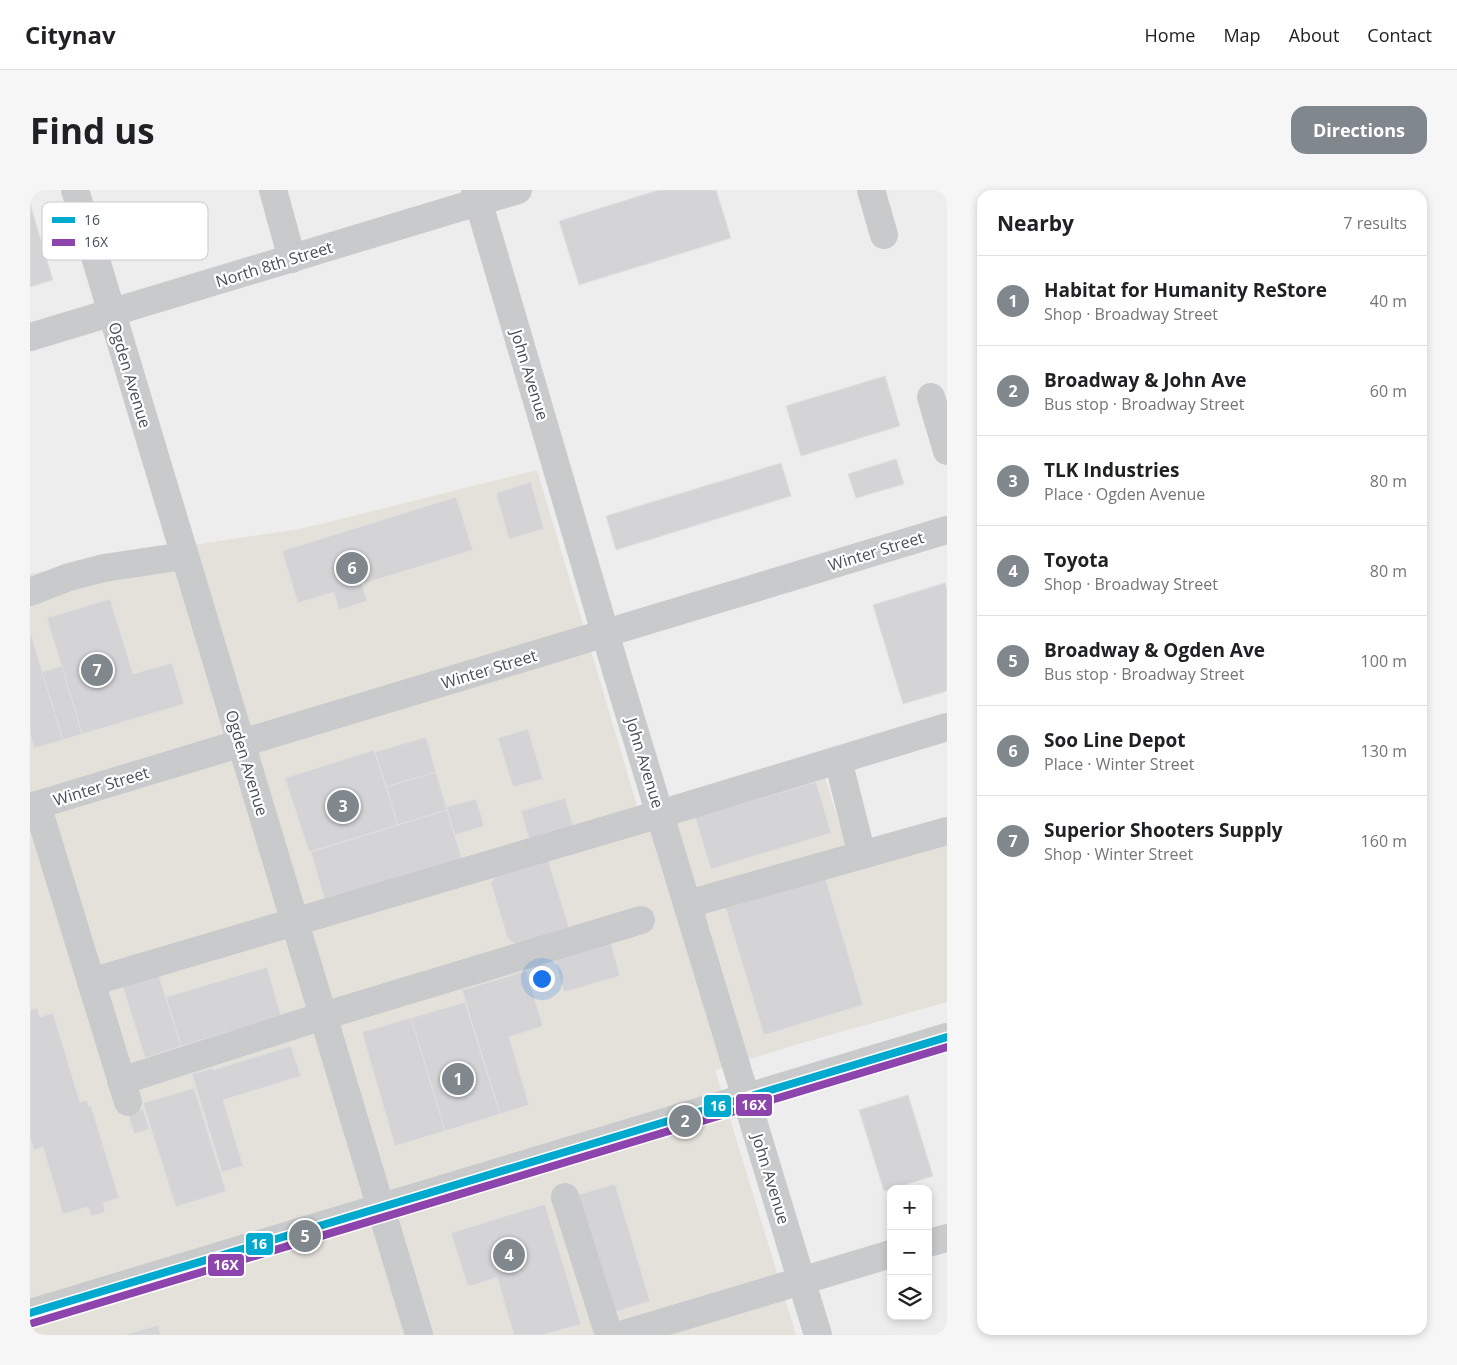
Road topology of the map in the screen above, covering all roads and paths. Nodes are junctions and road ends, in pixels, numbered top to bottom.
1 (75, 190) edge
2 (273, 190) edge
3 (518, 190) edge
4 (871, 190) edge
5 (477, 196) edge
6 (79, 202) edge
7 (884, 235) dead end
8 (292, 258) junction
9 (96, 260) edge
10 (112, 312) junction
11 (30, 337) edge
12 (931, 397) dead end
13 (947, 451) edge
14 (947, 530) edge
15 (184, 556) junction
16 (30, 592) edge
17 (606, 633) junction
18 (947, 727) edge
19 (241, 744) junction
20 (838, 760) junction
21 (34, 806) edge
22 (660, 814) junction
23 (947, 831) edge
24 (862, 856) junction
25 (688, 904) junction
26 (641, 920) dead end
27 (295, 921) junction
28 (91, 982) junction
29 (323, 1016) junction
30 (947, 1037) edge
31 (746, 1098) junction
32 (565, 1197) dead end
33 (381, 1207) junction
34 (947, 1238) edge
35 (932, 1242) edge
36 (887, 1255) edge
37 (801, 1281) junction
38 (30, 1313) edge
39 (419, 1335) edge
40 (609, 1335) edge
41 (621, 1335) edge
42 (818, 1335) edge

1 - 6 street, Ogden Avenue
2 - 8 street
3 - 5 street, North 8th Street
4 - 7 street
5 - 8 street, North 8th Street
5 - 17 street, John Avenue
8 - 10 street, North 8th Street
9 - 10 street, Ogden Avenue
10 - 11 street, North 8th Street
10 - 15 street, Ogden Avenue
12 - 13 street
14 - 17 street, Winter Street
15 - 16 street
15 - 19 street, Ogden Avenue
17 - 19 street, Winter Street
17 - 22 street, John Avenue
18 - 20 street
19 - 21 street, Winter Street
19 - 27 street, Ogden Avenue
20 - 22 street
20 - 24 street
21 - 28 street
22 - 25 street, John Avenue
22 - 27 street
23 - 24 street
24 - 25 street
25 - 31 street, John Avenue
26 - 29 street
27 - 28 street
27 - 29 street, Ogden Avenue
28 - 29 street
29 - 33 street, Ogden Avenue
30 - 31 street
31 - 33 street
31 - 37 street, John Avenue
32 - 40 street
33 - 38 street
33 - 39 street, Ogden Avenue
34 - 35 street
36 - 37 street
37 - 41 street
37 - 42 street, John Avenue

